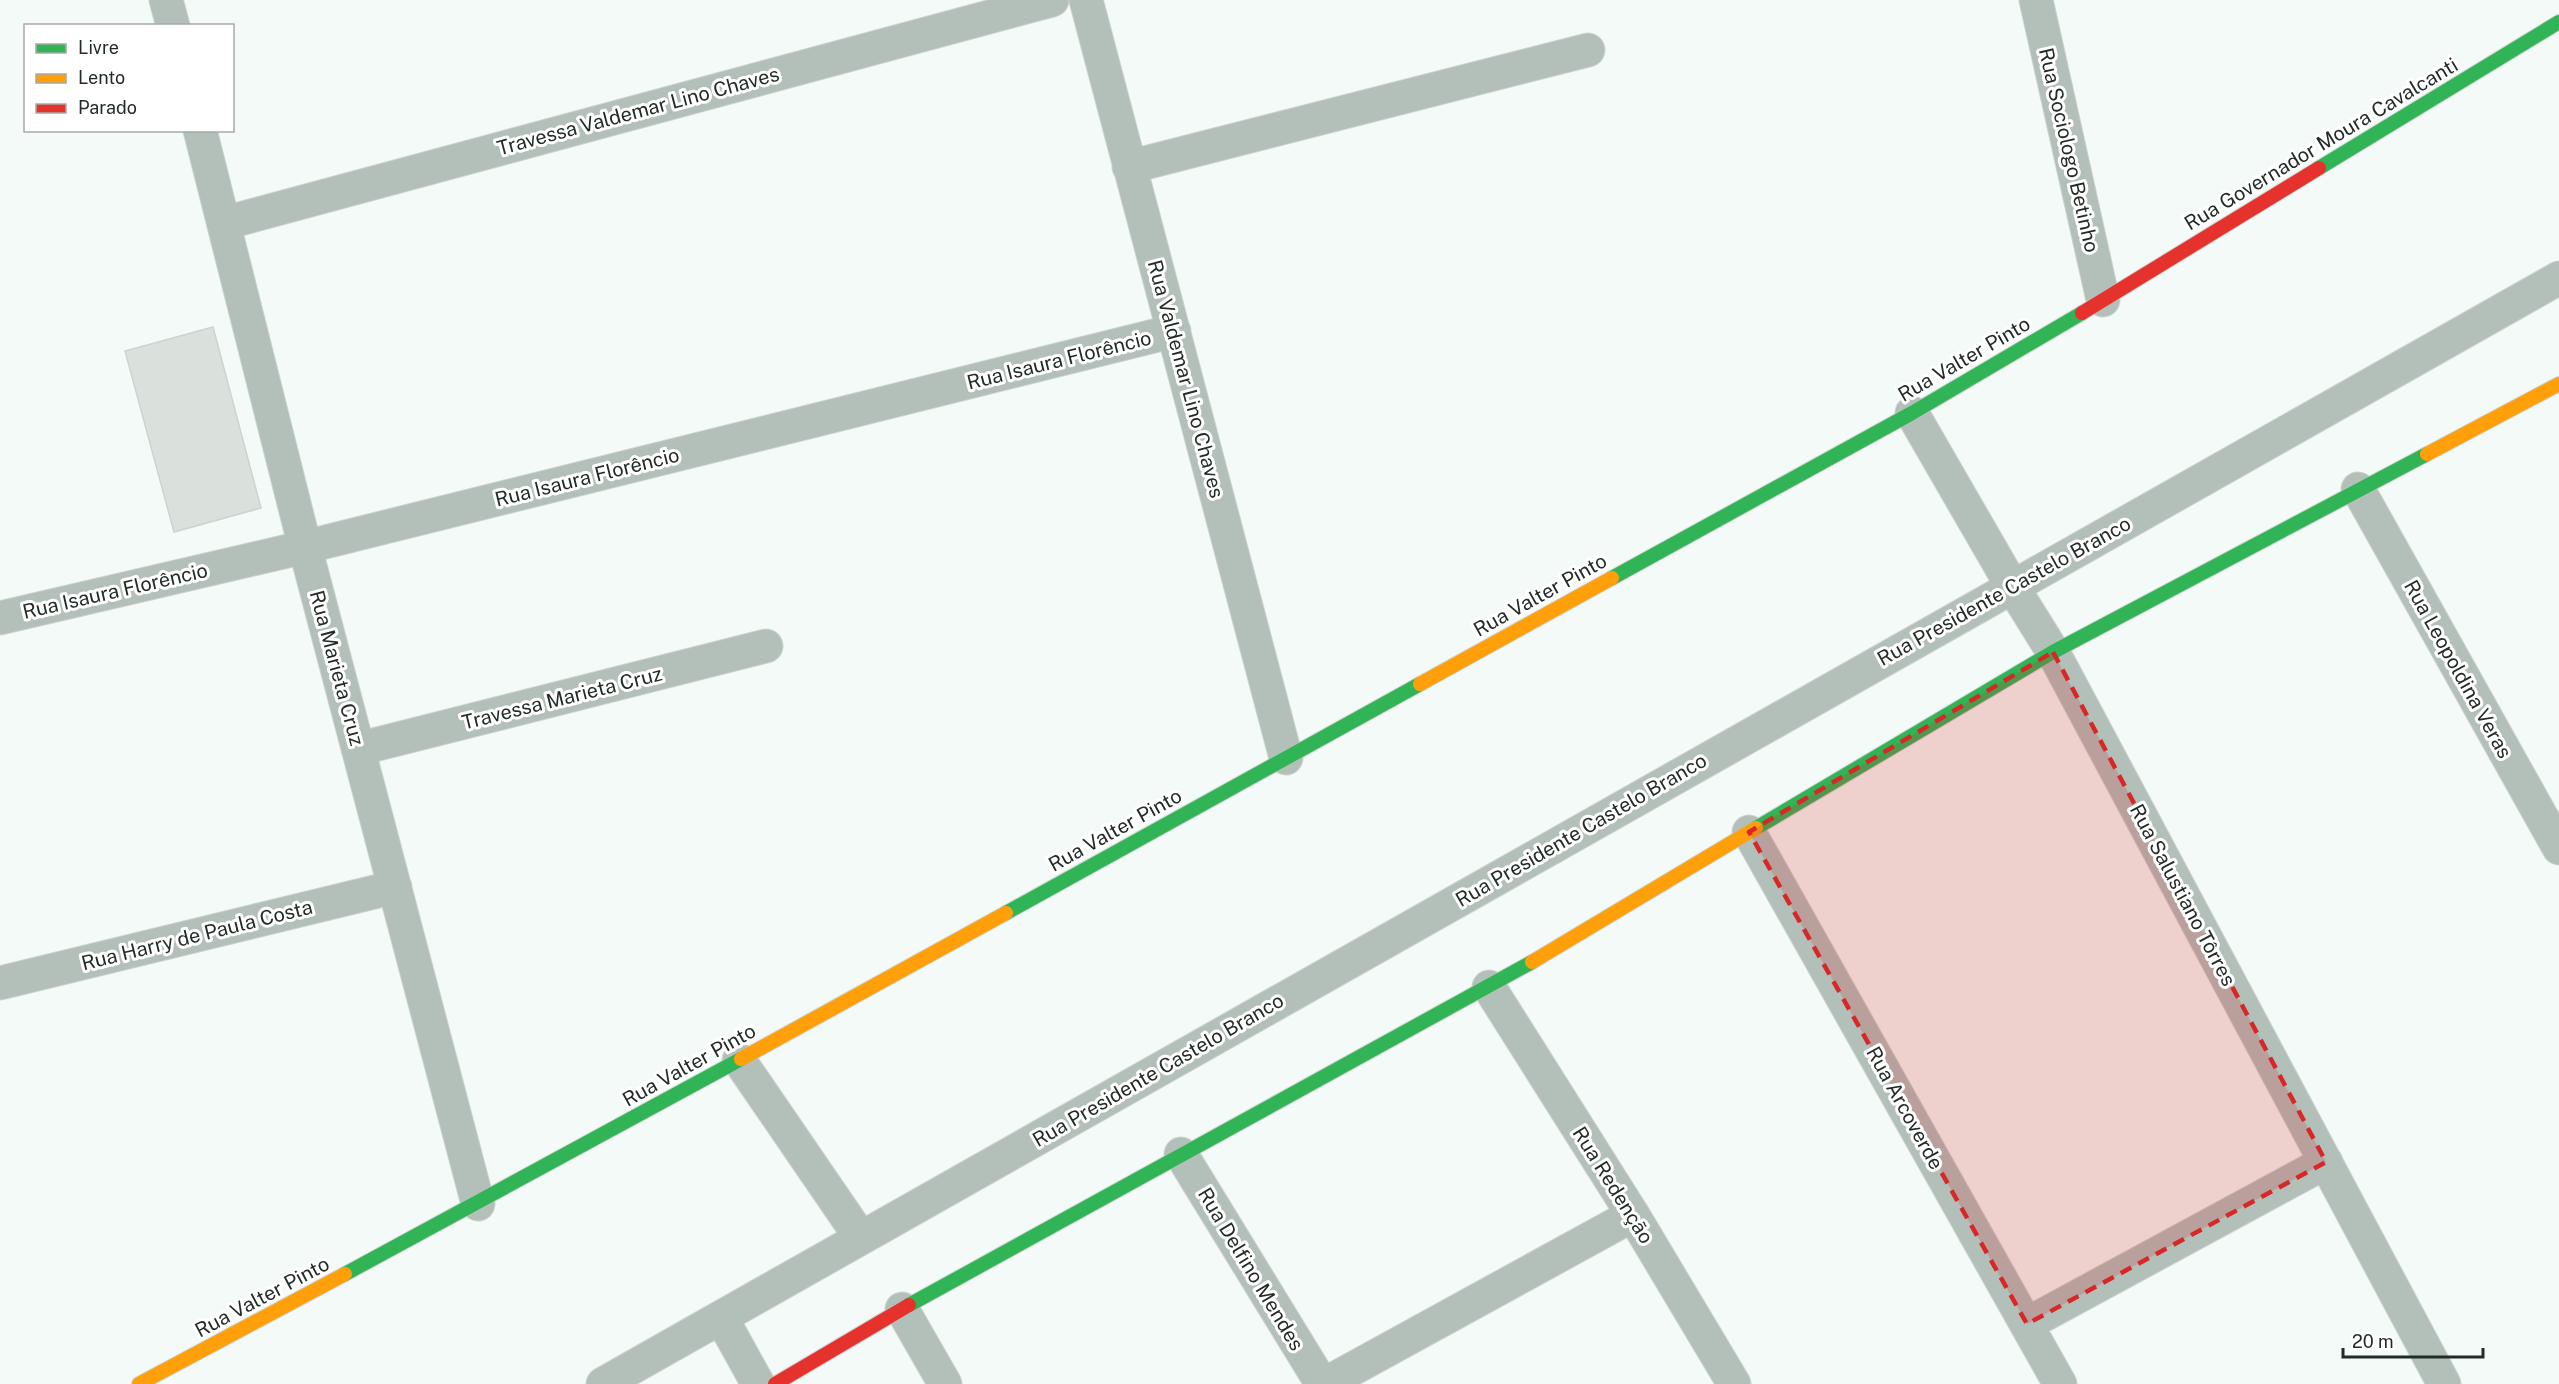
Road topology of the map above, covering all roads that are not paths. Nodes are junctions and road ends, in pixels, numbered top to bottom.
1 (166, 0) edge
2 (1052, 0) edge
3 (1086, 0) edge
4 (2036, 0) edge
5 (2559, 22) edge
6 (172, 24) edge
7 (1588, 50) dead end
8 (201, 132) edge
9 (1129, 167) junction
10 (225, 223) junction
11 (2559, 278) edge
12 (2103, 300) junction
13 (1174, 332) junction
14 (2559, 384) edge
15 (1912, 412) junction
16 (2358, 489) junction
17 (305, 547) junction
18 (2012, 586) junction
19 (0, 618) edge
20 (766, 646) dead end
21 (2053, 652) junction
22 (358, 749) junction
23 (1286, 758) junction
24 (1749, 832) junction
25 (2559, 848) edge
26 (395, 887) junction
27 (0, 983) edge
28 (1489, 987) junction
29 (739, 1060) junction
30 (1181, 1154) junction
31 (2326, 1162) junction
32 (478, 1204) junction
33 (1633, 1215) junction
34 (861, 1238) junction
35 (902, 1309) junction
36 (721, 1317) junction
37 (2027, 1324) junction
38 (139, 1384) edge
39 (603, 1384) edge
40 (758, 1384) edge
41 (775, 1384) edge
42 (945, 1384) edge
43 (1323, 1384) edge
44 (1734, 1384) edge
45 (2060, 1384) edge
46 (2444, 1384) edge

1 - 6 street
2 - 10 street, Travessa Valdemar Lino Chaves
3 - 9 street, Rua Valdemar Lino Chaves
4 - 12 street, Rua Sociologo Betinho
5 - 12 street, Rua Governador Moura Cavalcanti
7 - 9 street
8 - 10 street, Rua Marieta Cruz
9 - 13 street, Rua Valdemar Lino Chaves
10 - 17 street, Rua Marieta Cruz
11 - 18 street, Rua Presidente Castelo Branco
12 - 15 street, Rua Valter Pinto
13 - 17 street, Rua Isaura Florêncio
13 - 23 street, Rua Valdemar Lino Chaves
14 - 16 street
15 - 18 street, Rua Salustiano Tôrres
15 - 23 street, Rua Valter Pinto
16 - 21 street
16 - 25 street, Rua Leopoldina Veras
17 - 19 street, Rua Isaura Florêncio
17 - 22 street, Rua Marieta Cruz
18 - 21 street, Rua Salustiano Tôrres
18 - 34 street, Rua Presidente Castelo Branco
20 - 22 street, Travessa Marieta Cruz
21 - 24 street
21 - 31 street, Rua Salustiano Tôrres
22 - 26 street, Rua Marieta Cruz
23 - 29 street, Rua Valter Pinto
24 - 28 street
24 - 37 street, Rua Arcoverde
26 - 27 street, Rua Harry de Paula Costa
26 - 32 street, Rua Marieta Cruz
28 - 30 street
28 - 33 street, Rua Redenção
29 - 32 street, Rua Valter Pinto
29 - 34 street
30 - 35 street
30 - 43 street, Rua Delfino Mendes
31 - 37 street
31 - 46 street, Rua Salustiano Tôrres
32 - 38 street, Rua Valter Pinto
33 - 43 street
33 - 44 street, Rua Redenção
34 - 36 street, Rua Presidente Castelo Branco
35 - 41 street
35 - 42 street
36 - 39 street, Rua Presidente Castelo Branco
36 - 40 street
37 - 45 street, Rua Arcoverde

